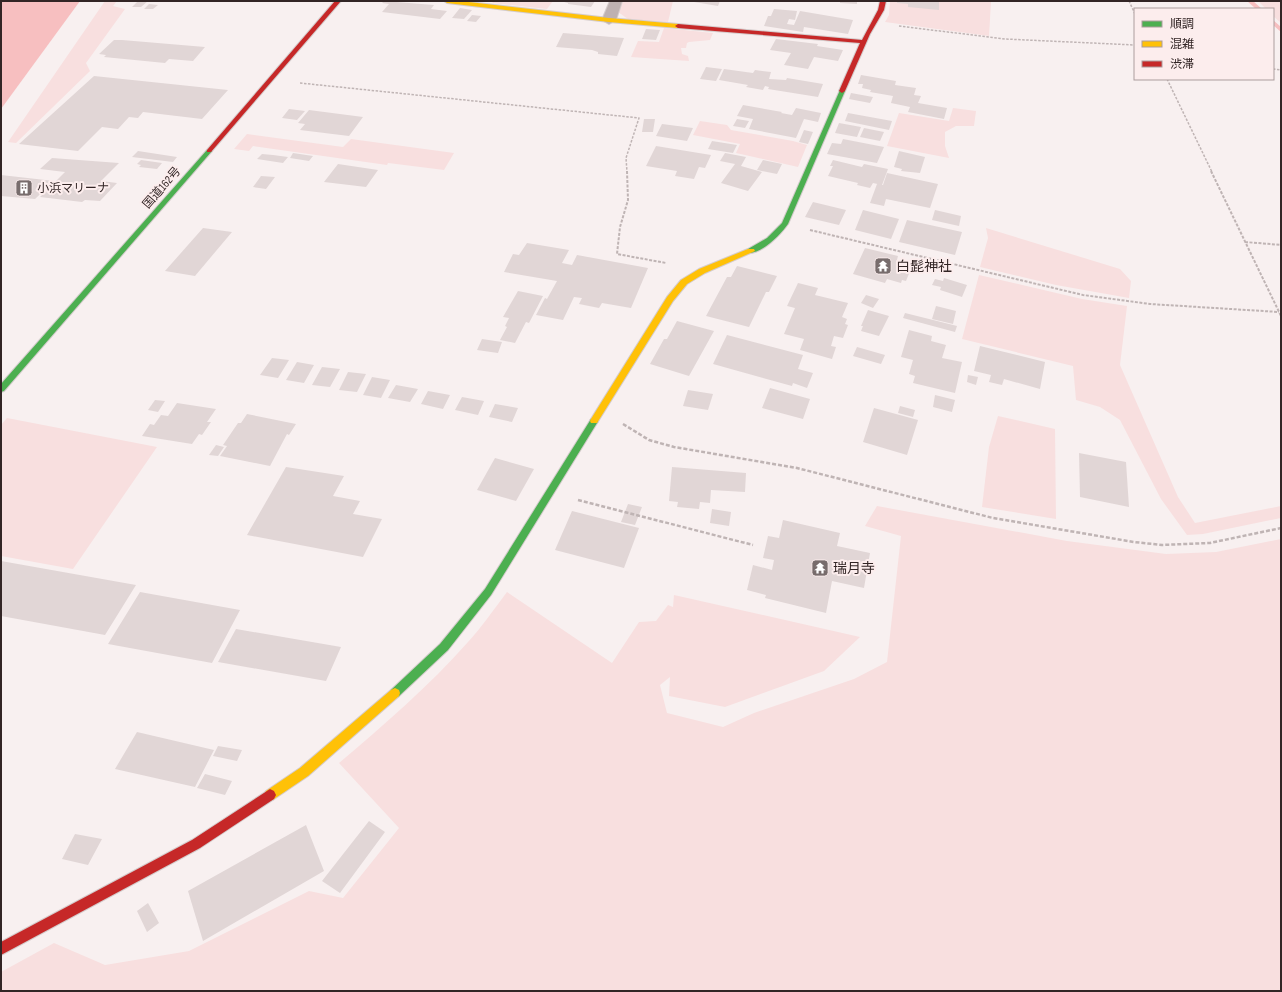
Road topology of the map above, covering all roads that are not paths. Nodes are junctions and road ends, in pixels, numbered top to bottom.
1 (338, 1) edge
2 (447, 1) edge
3 (616, 1) edge
4 (883, 1) edge
5 (609, 20) junction
6 (864, 42) junction
7 (1, 389) edge
8 (1, 950) edge

1 - 7 main road, 国道162号
2 - 5 main road
3 - 5 street
4 - 6 main road
5 - 6 main road
6 - 8 main road

